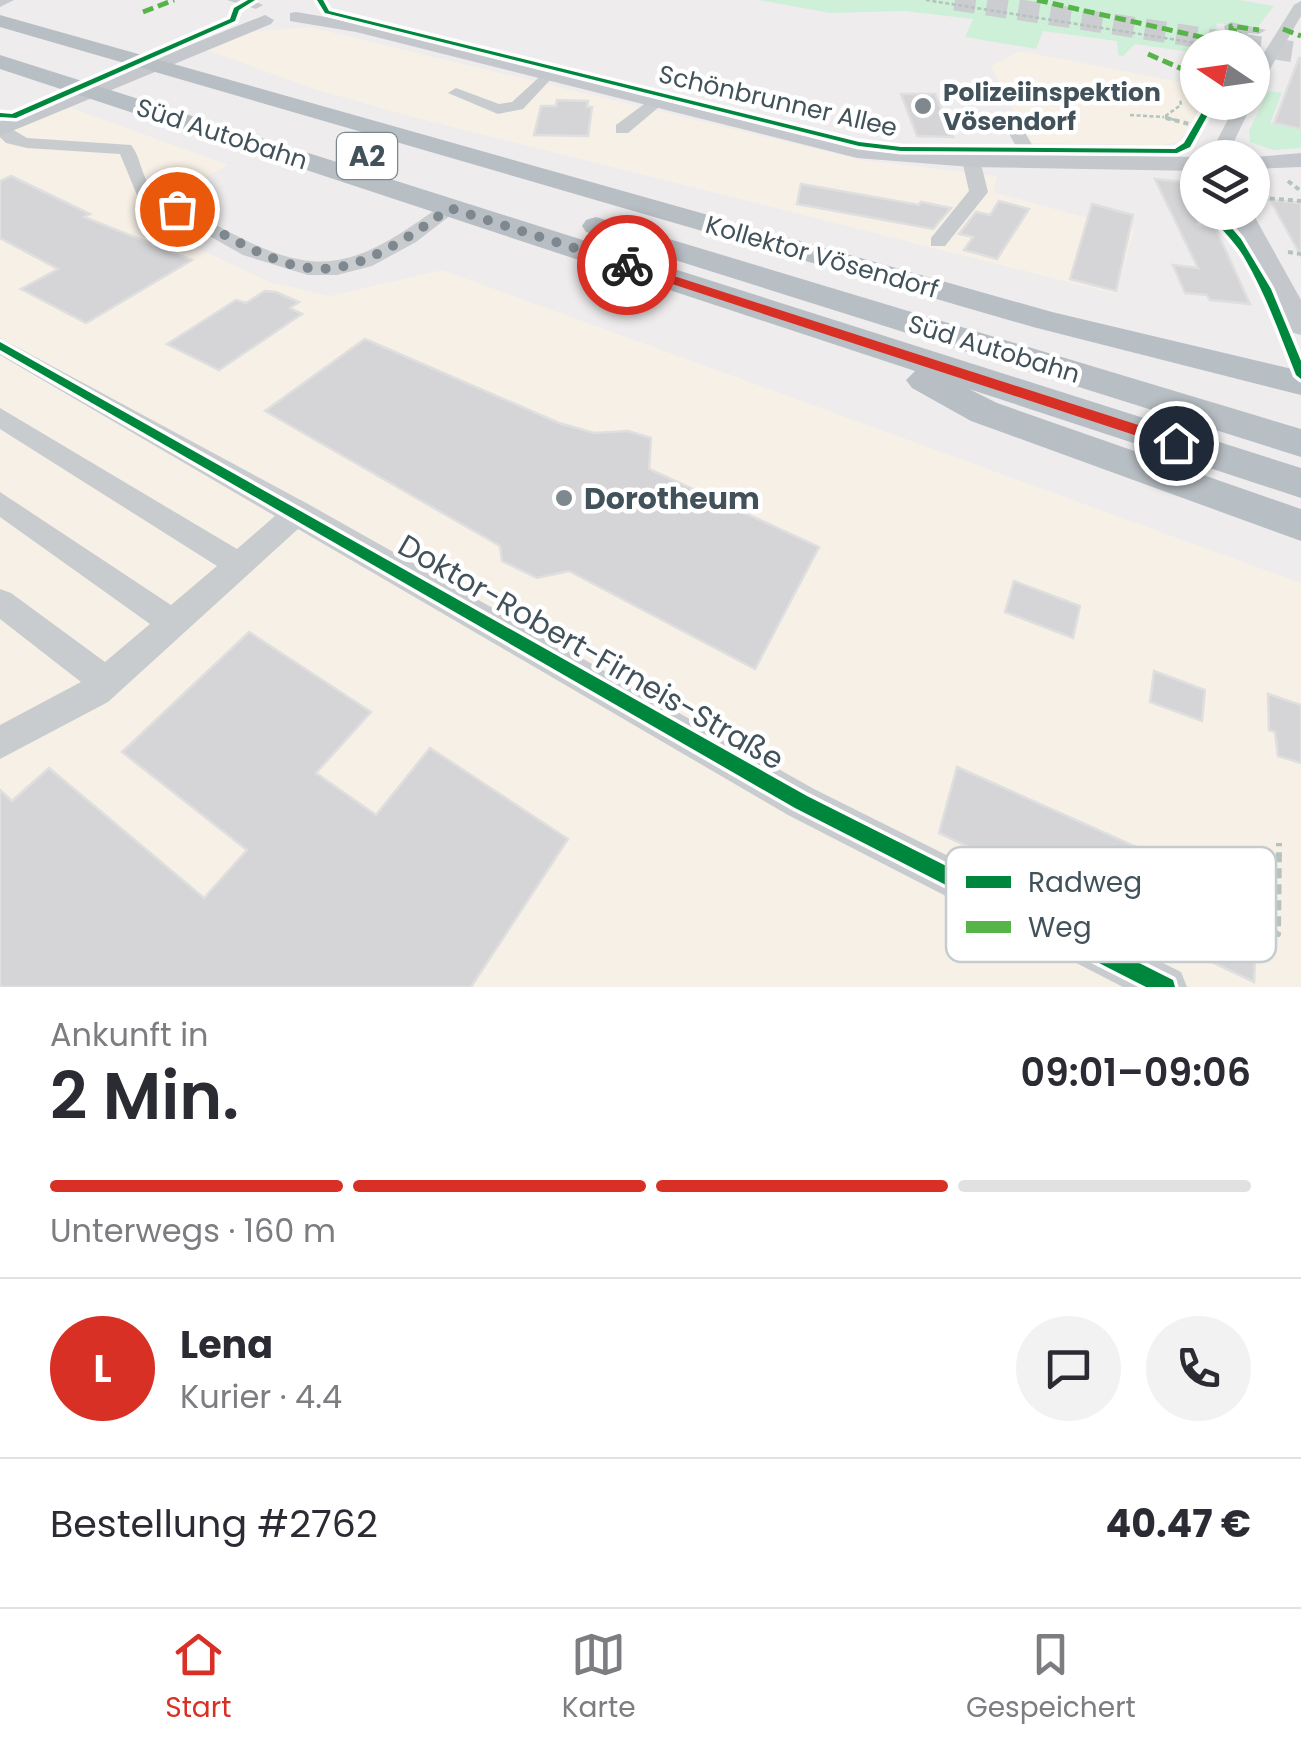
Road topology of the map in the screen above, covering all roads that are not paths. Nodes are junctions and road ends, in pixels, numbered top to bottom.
1 (7, 0) edge
2 (234, 0) edge
3 (0, 2) edge
4 (1280, 2) edge
5 (1301, 5) edge
6 (261, 10) edge
7 (303, 10) edge
8 (0, 21) edge
9 (1231, 30) edge
10 (1259, 30) dead end
11 (0, 41) edge
12 (1270, 56) edge
13 (0, 62) edge
14 (547, 75) junction
15 (118, 78) junction
16 (456, 93) dead end
17 (657, 102) junction
18 (1010, 121) dead end
19 (1, 128) edge
20 (622, 129) dead end
21 (967, 154) junction
22 (1301, 160) edge
23 (1270, 161) edge
24 (1033, 162) junction
25 (1180, 164) edge
26 (450, 208) junction
27 (1249, 230) edge
28 (938, 242) dead end
29 (1301, 326) edge
30 (832, 332) junction
31 (0, 345) edge
32 (1297, 381) edge
33 (0, 416) edge
34 (1301, 443) edge
35 (1301, 483) edge
36 (0, 503) edge
37 (298, 512) junction
38 (1301, 525) edge
39 (240, 565) junction
40 (0, 602) edge
41 (173, 624) junction
42 (106, 682) junction
43 (0, 743) edge
44 (946, 877) edge
45 (1111, 962) edge
46 (1166, 987) edge

1 - 3 street
2 - 6 street
4 - 5 street
5 - 12 street
6 - 7 main road, Schönbrunner Allee
6 - 19 main road
7 - 14 main road, Schönbrunner Allee
8 - 15 highway, Kollektor Vösendorf
9 - 10 street
11 - 15 highway, Süd Autobahn / A2
13 - 15 highway, Süd Autobahn / A2
14 - 16 street
14 - 17 main road, Schönbrunner Allee
15 - 26 highway, Süd Autobahn / A2
15 - 32 highway, Kollektor Vösendorf
15 - 34 highway, Süd Autobahn / A2
17 - 20 street
17 - 21 main road, Schönbrunner Allee
18 - 24 street
19 - 26 street
21 - 24 main road, Schönbrunner Allee
21 - 28 street
22 - 23 main road
24 - 25 main road, Schönbrunner Allee
26 - 30 highway, Süd Autobahn / A2
27 - 29 main road
30 - 35 highway, Süd Autobahn / A2
30 - 38 highway
31 - 37 street, Doktor-Robert-Firneis-Straße
33 - 39 street
36 - 41 street
37 - 39 street
37 - 44 street, Doktor-Robert-Firneis-Straße
39 - 41 street
40 - 42 street
41 - 42 street
42 - 43 street
45 - 46 street, Doktor-Robert-Firneis-Straße

